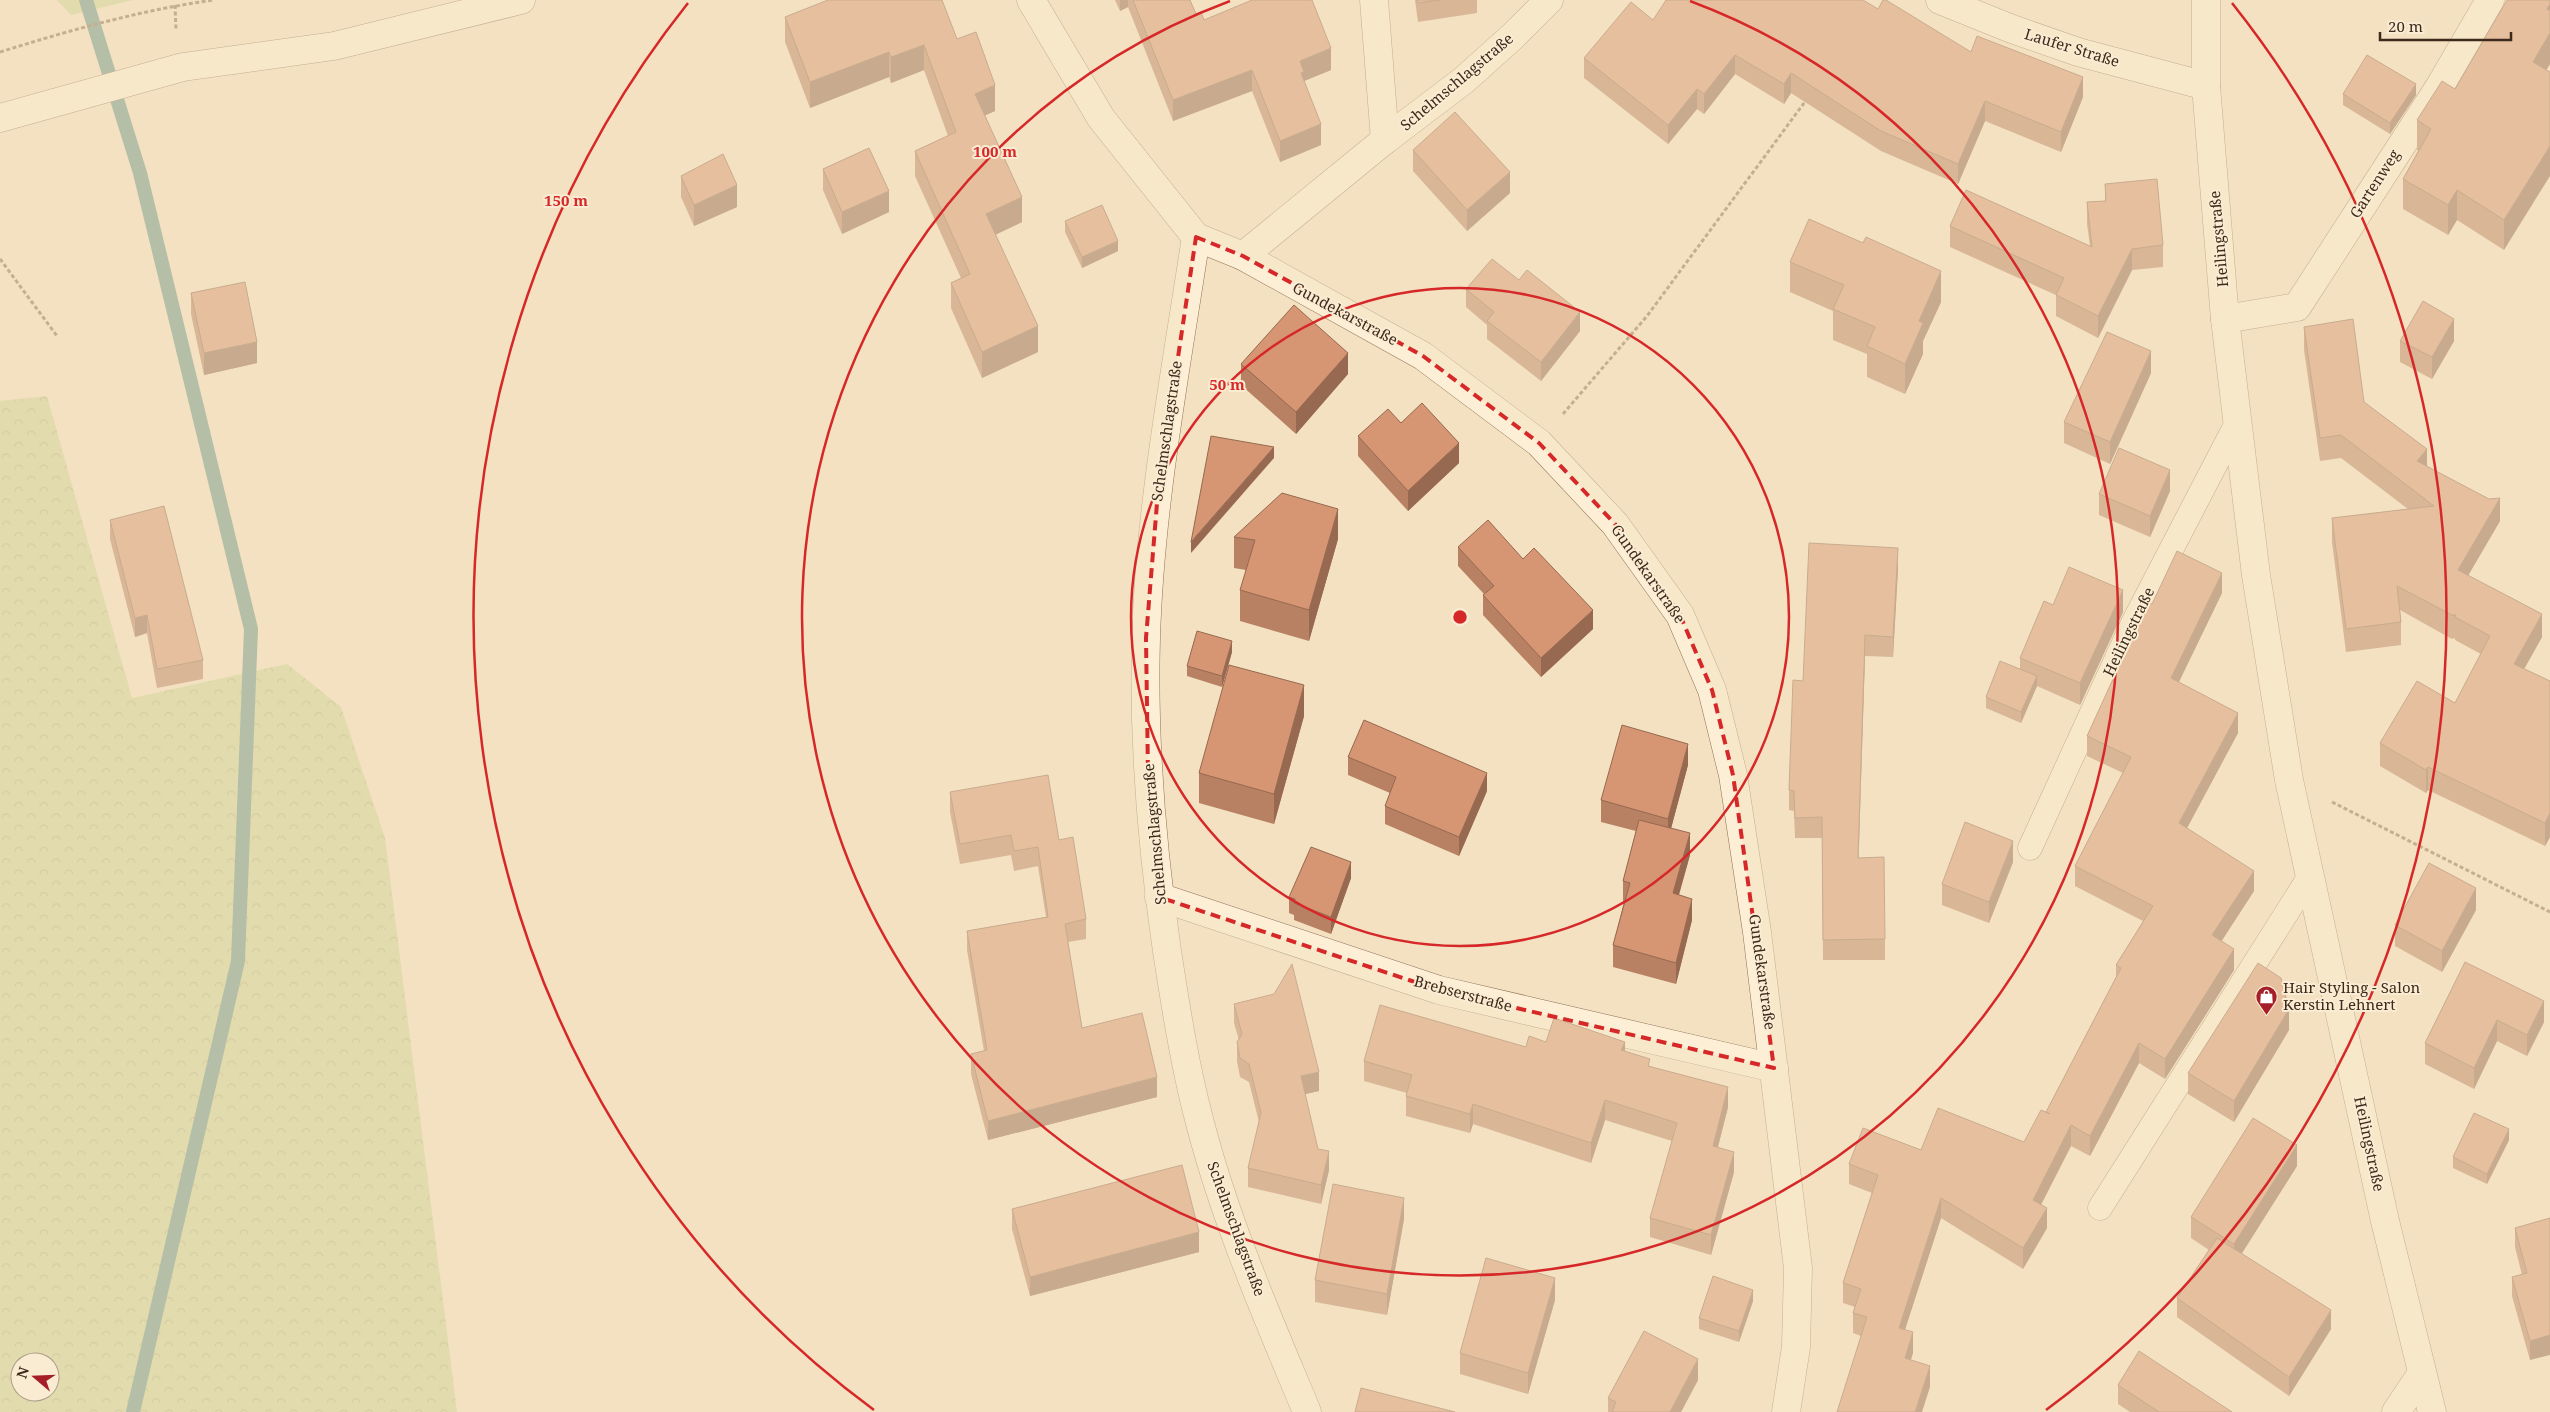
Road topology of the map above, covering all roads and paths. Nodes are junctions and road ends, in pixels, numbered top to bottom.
1 (214, 0) edge
2 (521, 0) edge
3 (1031, 0) edge
4 (1374, 0) edge
5 (1549, 0) edge
6 (1940, 0) edge
7 (2206, 0) edge
8 (2490, 0) edge
9 (199, 1) edge
10 (175, 5) junction
11 (177, 37) dead end
12 (0, 52) edge
13 (2206, 86) junction
14 (1808, 98) edge
15 (0, 118) edge
16 (1385, 140) junction
17 (1196, 237) junction
18 (1243, 256) junction
19 (0, 259) edge
20 (2226, 319) junction
21 (57, 336) dead end
22 (2238, 421) junction
23 (1538, 443) junction
24 (2289, 780) junction
25 (2030, 848) dead end
26 (2310, 876) junction
27 (1159, 897) junction
28 (2550, 912) edge
29 (1774, 1068) junction
30 (2100, 1208) dead end
31 (2422, 1373) junction
32 (1307, 1412) edge
33 (1786, 1412) edge
34 (2396, 1412) edge
35 (2432, 1412) edge

1 - 9 path
2 - 15 street
3 - 17 street, Gundekarstraße
4 - 16 street, Schelmschlagstraße
5 - 16 street, Schelmschlagstraße
6 - 13 street, Laufer Straße
7 - 13 street, Heilingstraße
8 - 20 street, Gartenweg
9 - 10 path
10 - 11 path
10 - 12 path
13 - 20 street, Heilingstraße
14 - 23 path
16 - 18 street, Schelmschlagstraße
17 - 18 street, Gundekarstraße
17 - 27 street, Schelmschlagstraße
18 - 23 street, Gundekarstraße
19 - 21 path
20 - 22 street, Heilingstraße
22 - 24 street, Heilingstraße
22 - 25 lane, Heilingstraße
23 - 29 street, Gundekarstraße
24 - 26 street, Heilingstraße
24 - 28 path
26 - 30 lane
26 - 31 street, Heilingstraße
27 - 29 street, Brebserstraße
27 - 32 street, Schelmschlagstraße
29 - 33 street, Gundekarstraße
31 - 34 street
31 - 35 street, Heilingstraße

